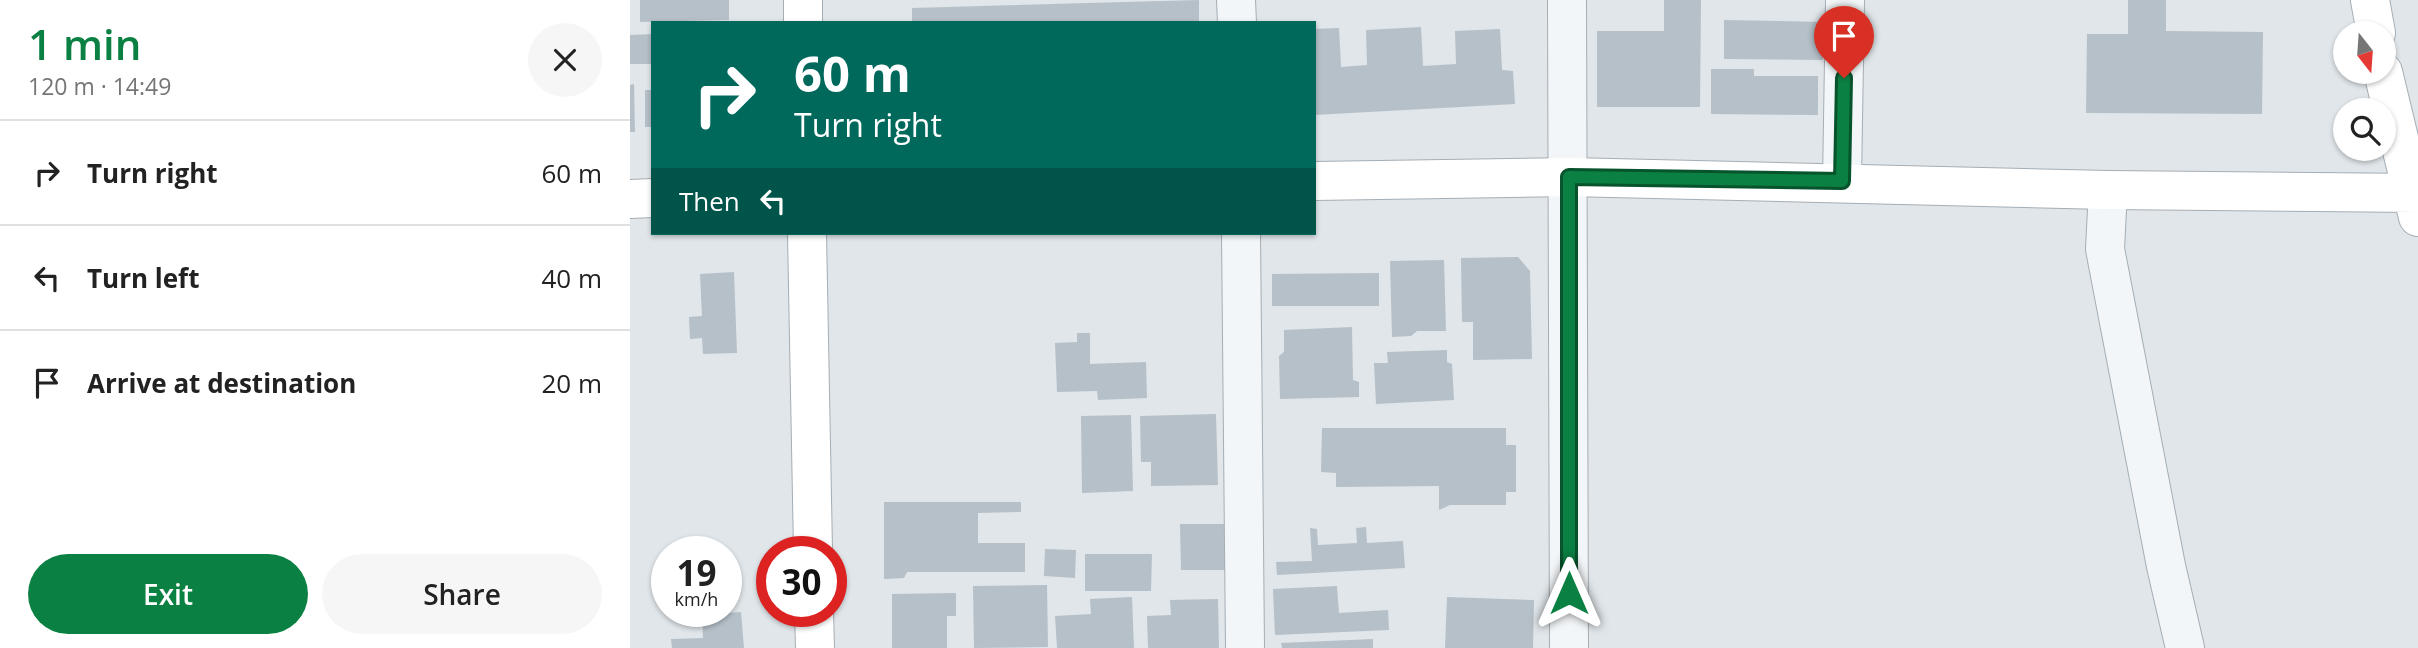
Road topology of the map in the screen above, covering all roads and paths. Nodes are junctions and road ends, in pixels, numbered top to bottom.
1 (803, 0) edge
2 (1236, 0) edge
3 (1567, 0) edge
4 (1845, 0) edge
5 (2370, 0) edge
6 (803, 21) edge
7 (1237, 21) edge
8 (2374, 21) edge
9 (2386, 84) edge
10 (1569, 177) junction
11 (1316, 181) edge
12 (1842, 181) junction
13 (2108, 190) junction
14 (651, 198) edge
15 (630, 199) edge
16 (2416, 201) edge
17 (807, 235) edge
18 (1241, 235) edge
19 (813, 536) edge
20 (814, 627) edge
21 (815, 648) edge
22 (1245, 648) edge
23 (1569, 648) edge
24 (2185, 648) edge

1 - 6 street
2 - 7 street
3 - 10 street
4 - 12 street
5 - 8 street
9 - 16 street
10 - 11 street
10 - 12 street
10 - 23 street
12 - 13 street
13 - 16 street
13 - 24 street
14 - 15 street
17 - 19 street
18 - 22 street
20 - 21 street

